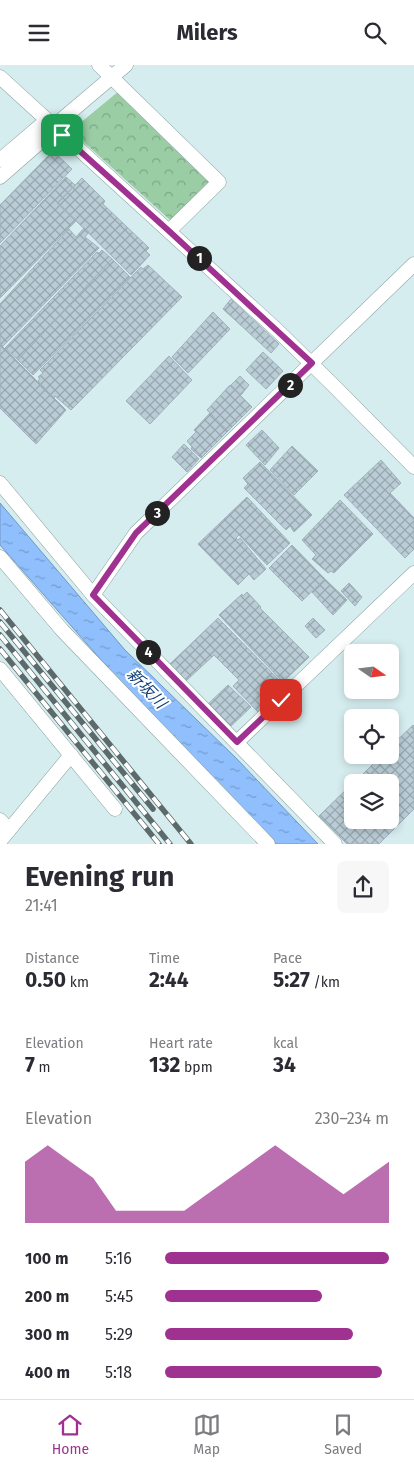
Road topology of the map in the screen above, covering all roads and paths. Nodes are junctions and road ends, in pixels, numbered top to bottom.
1 (99, 65) edge
2 (126, 65) edge
3 (0, 77) edge
4 (112, 78) junction
5 (52, 125) junction
6 (0, 160) edge
7 (0, 177) edge
8 (169, 231) junction
9 (414, 264) edge
10 (312, 363) junction
11 (414, 467) edge
12 (0, 483) edge
13 (0, 557) edge
14 (414, 573) edge
15 (93, 595) junction
16 (0, 669) edge
17 (237, 742) junction
18 (71, 755) junction
19 (115, 809) dead end
20 (3, 830) edge
21 (268, 844) edge
22 (335, 844) edge

1 - 4 street
2 - 4 street
3 - 5 street
4 - 5 street
4 - 8 street
5 - 6 street
5 - 7 street
5 - 8 street
8 - 10 street
9 - 10 street
10 - 11 street
10 - 15 street
12 - 15 street
13 - 21 street
14 - 17 street
15 - 17 street
16 - 18 street
17 - 22 street
18 - 19 street
18 - 20 street

